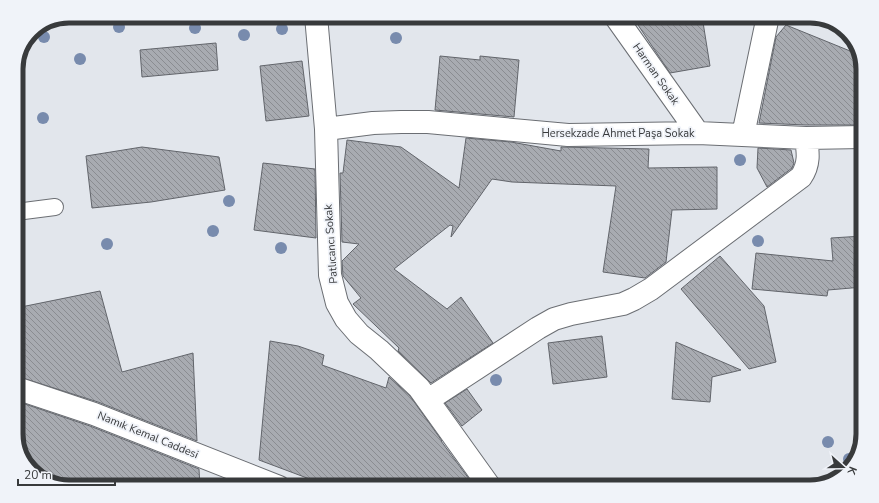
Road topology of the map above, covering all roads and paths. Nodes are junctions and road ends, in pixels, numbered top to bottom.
1 (317, 23) edge
2 (620, 23) edge
3 (767, 23) edge
4 (326, 129) junction
5 (698, 133) junction
6 (743, 135) junction
7 (856, 137) edge
8 (806, 138) junction
9 (55, 207) dead end
10 (23, 211) edge
11 (23, 390) edge
12 (428, 400) junction
13 (261, 480) edge
14 (485, 480) edge

1 - 4 street, Patlıcancı Sokak
2 - 5 street, Harman Sokak
3 - 6 street
4 - 5 street, Hersekzade Ahmet Paşa Sokak
4 - 12 street, Patlıcancı Sokak
5 - 6 street, Hersekzade Ahmet Paşa Sokak
6 - 8 street, Hersekzade Ahmet Paşa Sokak
7 - 8 street, Hersekzade Ahmet Paşa Sokak
8 - 12 street
9 - 10 lane
11 - 13 street, Namık Kemal Caddesi
12 - 14 street, Patlıcancı Sokak

